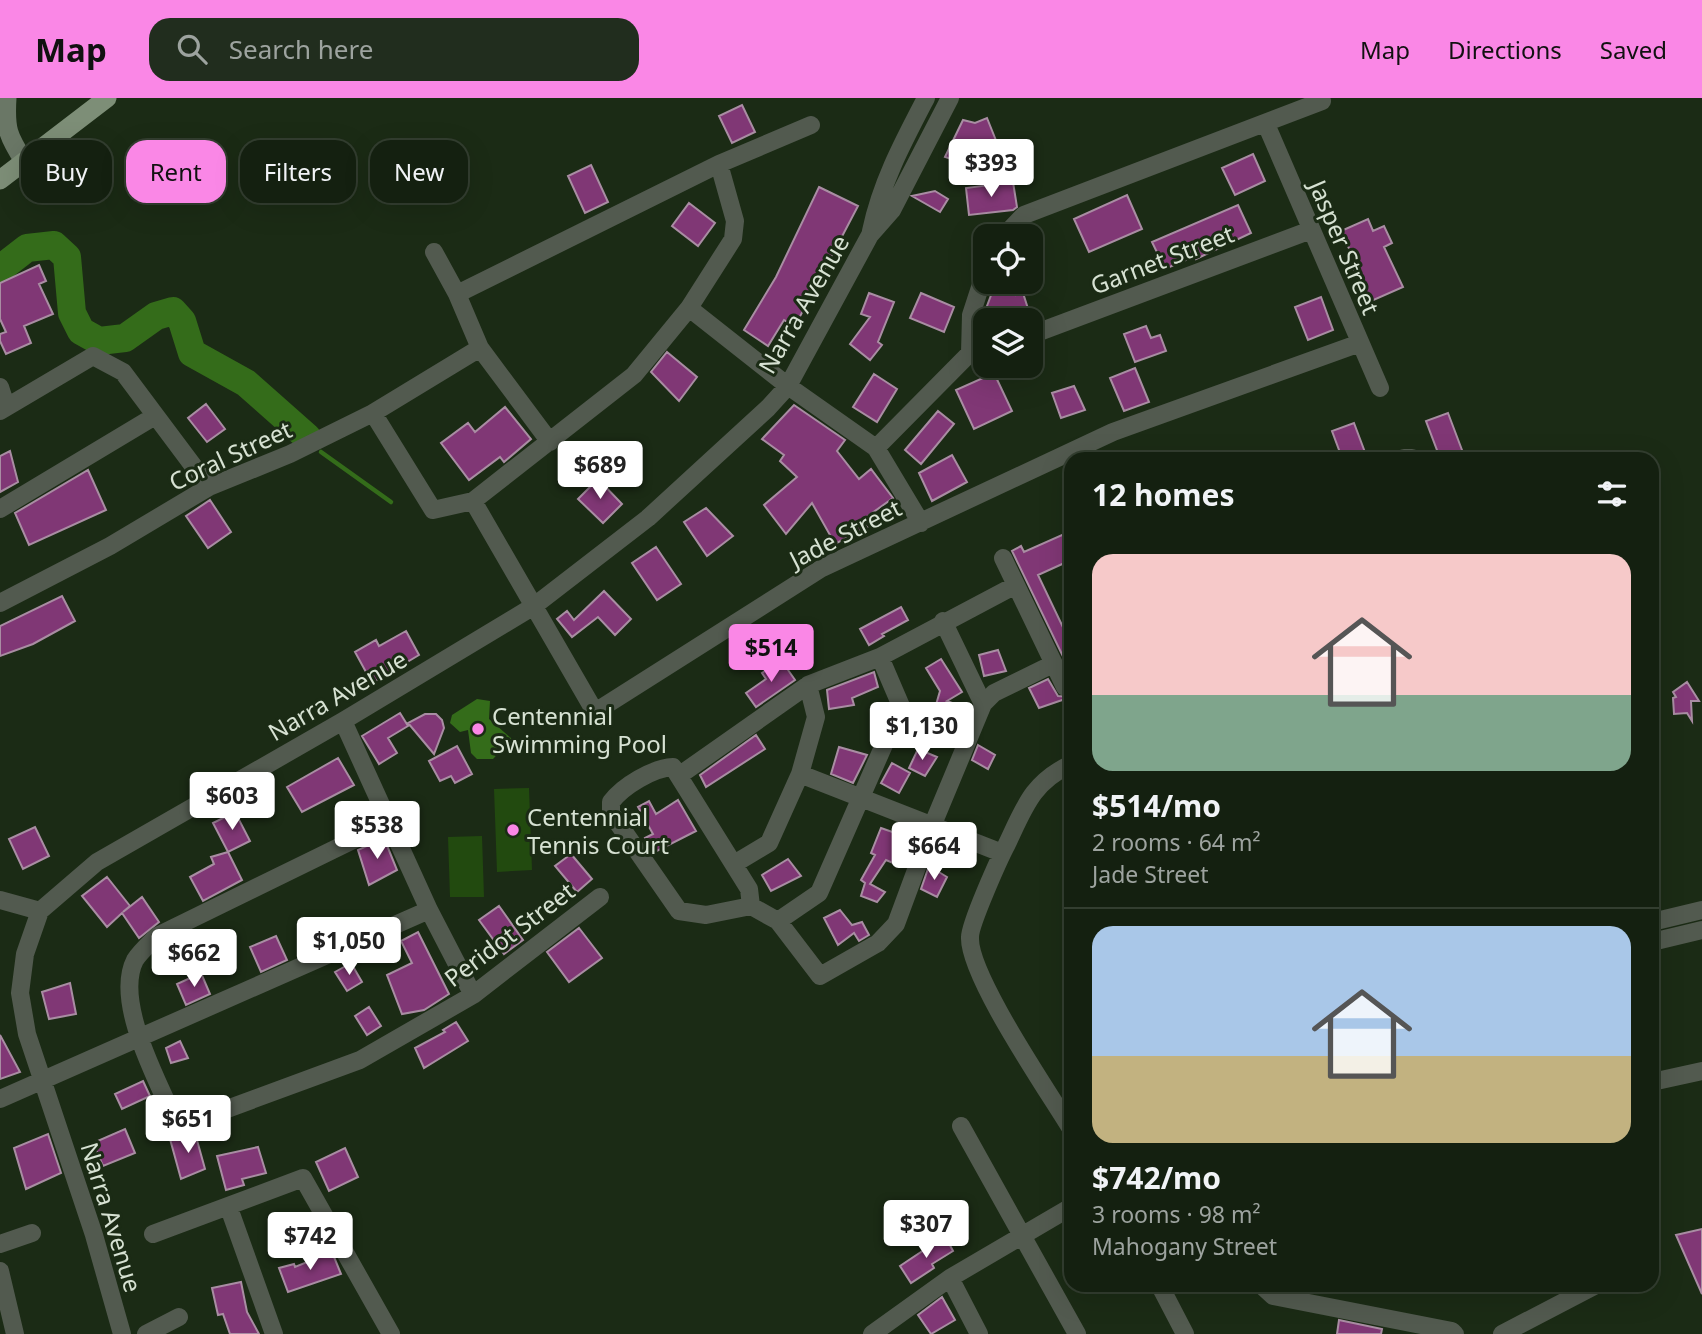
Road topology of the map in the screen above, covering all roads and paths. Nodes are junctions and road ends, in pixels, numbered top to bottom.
1 (7, 98) edge
2 (107, 98) edge
3 (926, 98) edge
4 (950, 98) edge
5 (1322, 101) dead end
6 (1266, 124) junction
7 (811, 125) dead end
8 (52, 140) edge
9 (21, 156) edge
10 (21, 163) edge
11 (719, 164) junction
12 (0, 180) edge
13 (1015, 224) edge
14 (1311, 230) junction
15 (870, 235) junction
16 (434, 252) dead end
17 (457, 294) junction
18 (689, 308) junction
19 (1043, 330) edge
20 (1360, 343) junction
21 (480, 348) junction
22 (973, 356) edge
23 (788, 386) junction
24 (0, 387) edge
25 (1380, 388) dead end
26 (3, 408) edge
27 (373, 413) junction
28 (155, 416) junction
29 (550, 442) junction
30 (876, 448) junction
31 (1071, 452) edge
32 (1064, 455) edge
33 (209, 487) junction
34 (473, 501) junction
35 (0, 509) edge
36 (921, 523) junction
37 (1003, 558) dead end
38 (1016, 585) junction
39 (0, 603) edge
40 (534, 606) junction
41 (943, 621) junction
42 (880, 657) junction
43 (1053, 664) junction
44 (808, 685) junction
45 (1064, 685) edge
46 (983, 704) junction
47 (342, 721) junction
48 (1064, 767) edge
49 (800, 774) junction
50 (680, 775) junction
51 (861, 797) junction
52 (390, 822) junction
53 (933, 824) junction
54 (1002, 853) junction
55 (734, 864) junction
56 (600, 897) dead end
57 (0, 900) edge
58 (751, 906) junction
59 (429, 910) junction
60 (1702, 910) edge
61 (40, 911) junction
62 (1659, 920) edge
63 (778, 921) junction
64 (1702, 930) edge
65 (1659, 940) edge
66 (473, 995) junction
67 (140, 1039) junction
68 (1702, 1071) edge
69 (1659, 1080) edge
70 (43, 1082) junction
71 (0, 1099) edge
72 (1064, 1117) edge
73 (961, 1126) dead end
74 (229, 1208) junction
75 (1064, 1211) edge
76 (32, 1233) dead end
77 (153, 1234) dead end
78 (1024, 1236) junction
79 (0, 1244) edge
80 (0, 1271) edge
81 (950, 1278) junction
82 (1162, 1292) edge
83 (1269, 1292) edge
84 (1583, 1292) edge
85 (179, 1317) dead end
86 (15, 1334) edge
87 (122, 1334) edge
88 (146, 1334) edge
89 (274, 1334) edge
90 (391, 1334) edge
91 (872, 1334) edge
92 (979, 1334) edge
93 (1077, 1334) edge
94 (1185, 1334) edge
95 (1454, 1334) edge
96 (1502, 1334) edge

1 - 9 main road
2 - 8 main road
3 - 15 street, Narra Avenue
4 - 15 street, Narra Avenue
5 - 6 street
6 - 13 street
6 - 14 street, Jasper Street
7 - 11 street
10 - 12 main road
11 - 17 street
11 - 18 street
14 - 19 street, Garnet Street
14 - 20 street, Jasper Street
15 - 23 street, Narra Avenue
16 - 17 street
17 - 21 street
18 - 23 street
18 - 29 street
20 - 25 street, Jasper Street
20 - 31 street, Jade Street
21 - 27 street, Coral Street
21 - 29 street
22 - 30 street
23 - 30 street
23 - 40 street, Narra Avenue
24 - 26 street
26 - 28 street
27 - 33 street, Coral Street
27 - 34 street
28 - 33 street
28 - 35 street
29 - 34 street
30 - 36 street
32 - 36 street, Jade Street
33 - 39 street, Coral Street
34 - 40 street, Jade Street
36 - 40 street, Jade Street
37 - 38 street
38 - 41 street
38 - 43 street
40 - 47 street, Narra Avenue
41 - 42 street
41 - 46 street
42 - 44 street
42 - 51 street
43 - 45 street
43 - 46 street
44 - 49 street
44 - 50 street
46 - 53 street
47 - 52 street
47 - 61 street, Narra Avenue
48 - 54 street
49 - 51 street
49 - 55 street
50 - 55 street
50 - 58 street
51 - 53 street
51 - 63 street
52 - 59 street
52 - 67 street
53 - 54 street
53 - 63 street
54 - 72 street
55 - 58 street
56 - 66 street, Peridot Street
57 - 61 street
58 - 63 street
59 - 66 street
59 - 67 street
60 - 62 street
61 - 70 street, Narra Avenue
64 - 65 street
66 - 67 street, Peridot Street
67 - 70 street
68 - 69 street
70 - 71 street
70 - 87 street, Narra Avenue
73 - 78 street
74 - 77 street
74 - 89 street
74 - 90 street
75 - 78 street
76 - 79 street
78 - 81 street
78 - 93 street
80 - 86 street
81 - 91 street
81 - 92 street
82 - 94 street
83 - 95 street
84 - 96 street
85 - 88 street

